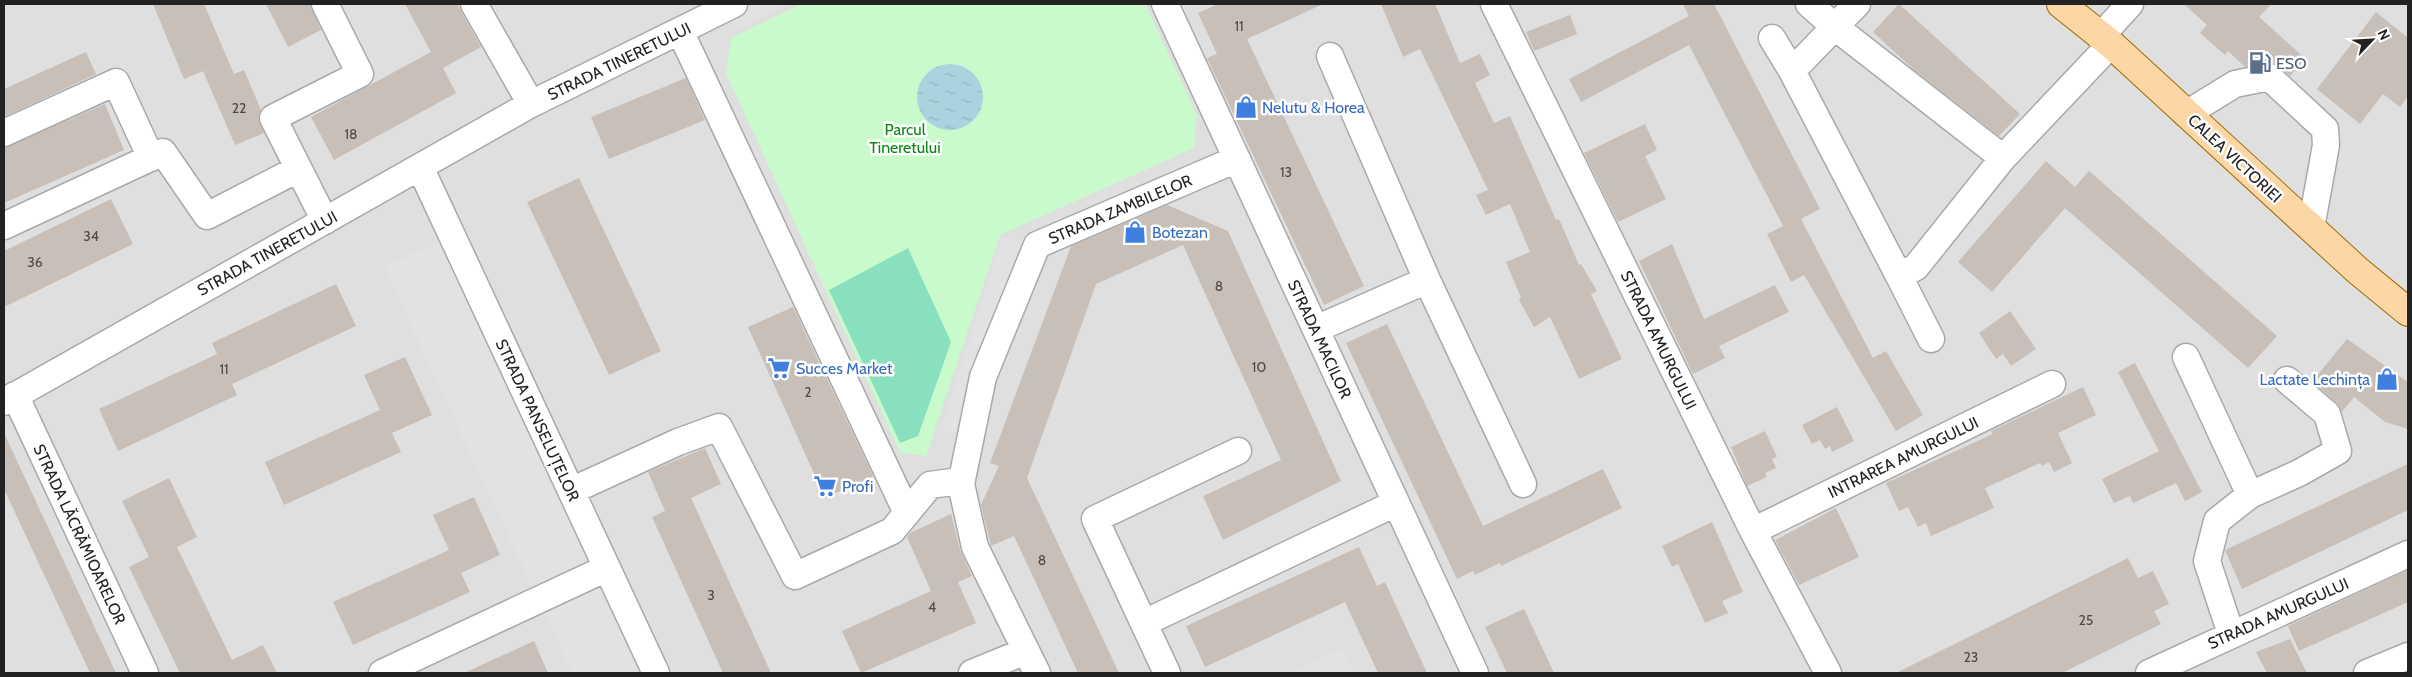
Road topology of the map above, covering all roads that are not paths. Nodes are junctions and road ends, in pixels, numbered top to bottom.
1 (325, 4) edge
2 (474, 4) edge
3 (734, 4) edge
4 (1165, 4) edge
5 (1494, 4) edge
6 (1809, 4) edge
7 (1857, 4) edge
8 (2061, 4) edge
9 (2130, 4) edge
10 (1835, 27) junction
11 (680, 31) junction
12 (1772, 38) dead end
13 (2105, 41) junction
14 (1330, 56) dead end
15 (1792, 71) junction
16 (531, 104) junction
17 (2186, 114) junction
18 (4, 133) edge
19 (151, 158) junction
20 (2003, 158) junction
21 (1237, 159) junction
22 (420, 167) junction
23 (298, 169) junction
24 (325, 221) junction
25 (4, 226) edge
26 (2310, 228) junction
27 (1899, 276) junction
28 (1427, 280) junction
29 (2408, 312) edge
30 (1316, 329) junction
31 (1931, 339) dead end
32 (2186, 357) dead end
33 (2287, 380) dead end
34 (2052, 384) dead end
35 (9, 398) edge
36 (1238, 451) dead end
37 (961, 484) junction
38 (1523, 484) dead end
39 (571, 491) junction
40 (2250, 495) junction
41 (1396, 503) junction
42 (907, 513) junction
43 (1753, 531) junction
44 (2408, 554) edge
45 (607, 568) junction
46 (1144, 623) junction
47 (2231, 634) junction
48 (2408, 656) edge
49 (1031, 662) edge
50 (2197, 663) edge
51 (145, 673) edge
52 (382, 673) edge
53 (656, 673) edge
54 (972, 673) edge
55 (1167, 673) edge
56 (1475, 673) edge
57 (1828, 673) edge
58 (2149, 673) edge
59 (2367, 673) edge

1 - 23 street
2 - 16 street, STRADA TINERETULUI
3 - 11 street, STRADA TINERETULUI
4 - 21 street, STRADA MACILOR
5 - 43 street, STRADA AMURGULUI
6 - 10 street
7 - 10 street
8 - 13 main road, CALEA VICTORIEI
9 - 13 street
10 - 15 street
10 - 20 street
11 - 16 street, STRADA TINERETULUI
11 - 42 street
12 - 15 street
13 - 17 main road, CALEA VICTORIEI
13 - 20 street
14 - 28 street
15 - 27 street
16 - 22 street, STRADA TINERETULUI
17 - 26 main road, CALEA VICTORIEI
17 - 26 street
18 - 19 street
19 - 23 street
19 - 25 street
20 - 27 street
21 - 30 street, STRADA MACILOR
21 - 37 street, STRADA ZAMBILELOR
22 - 24 street, STRADA TINERETULUI
22 - 39 street, STRADA PANSELUȚELOR
23 - 24 street
24 - 35 street, STRADA TINERETULUI
26 - 29 main road, CALEA VICTORIEI
27 - 31 street
28 - 30 street
28 - 38 street
30 - 41 street, STRADA MACILOR
32 - 40 street
33 - 40 street
34 - 43 street, INTRAREA AMURGULUI
35 - 51 street, STRADA LĂCRĂMIOARELOR
36 - 46 street
37 - 42 street
37 - 49 street, STRADA ZAMBILELOR
39 - 42 street
39 - 45 street, STRADA PANSELUȚELOR
40 - 47 street
41 - 46 street
41 - 56 street, STRADA MACILOR
43 - 57 street, STRADA AMURGULUI
44 - 47 street, STRADA AMURGULUI
45 - 52 street
45 - 53 street, STRADA PANSELUȚELOR
46 - 55 street
47 - 50 street, STRADA AMURGULUI
48 - 59 street
49 - 54 street
50 - 58 street, STRADA AMURGULUI

